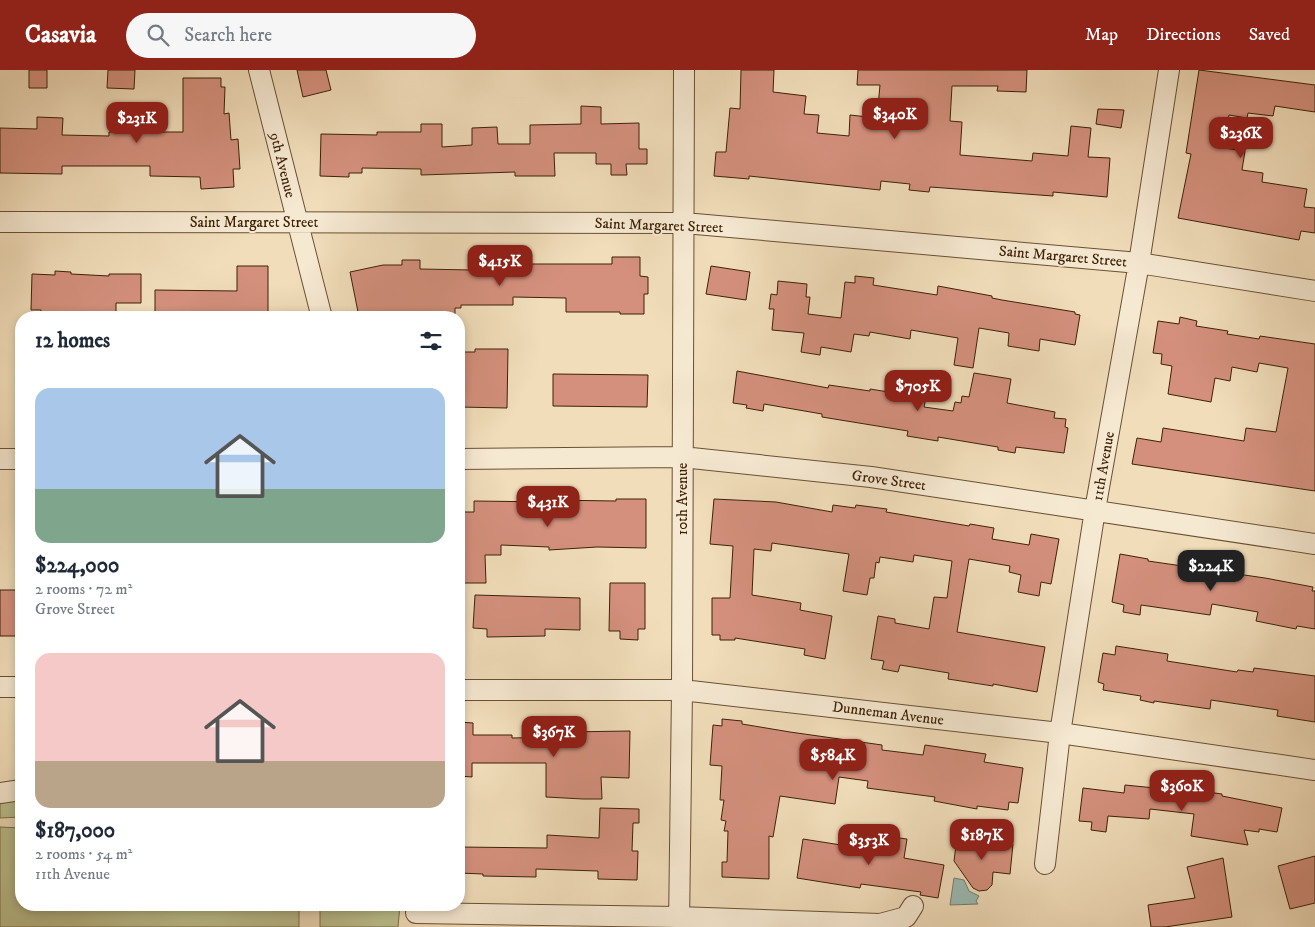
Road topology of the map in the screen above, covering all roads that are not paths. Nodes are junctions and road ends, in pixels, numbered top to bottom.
1 (259, 70) edge
2 (684, 70) edge
3 (1169, 70) edge
4 (0, 222) edge
5 (298, 222) junction
6 (684, 223) junction
7 (1139, 263) junction
8 (1315, 291) edge
9 (320, 311) edge
10 (682, 457) junction
11 (0, 459) edge
12 (15, 459) edge
13 (465, 459) edge
14 (1095, 510) junction
15 (1315, 544) edge
16 (0, 687) edge
17 (15, 687) edge
18 (465, 690) edge
19 (682, 690) junction
20 (1060, 733) junction
21 (1315, 770) edge
22 (15, 791) edge
23 (0, 793) edge
24 (1045, 864) dead end
25 (914, 906) dead end
26 (416, 913) dead end
27 (678, 922) edge

1 - 5 street, 9th Avenue
2 - 6 street, 10th Avenue
3 - 7 street, 11th Avenue
4 - 5 street, Saint Margaret Street
5 - 6 street, Saint Margaret Street
5 - 9 street, 9th Avenue
6 - 7 street, Saint Margaret Street
6 - 10 street, 10th Avenue
7 - 8 street, Saint Margaret Street
7 - 14 street, 11th Avenue
10 - 13 street, Grove Street
10 - 14 street, Grove Street
10 - 19 street, 10th Avenue
11 - 12 street
14 - 15 street, Grove Street
14 - 20 street, 11th Avenue
16 - 17 street
18 - 19 street, Dunneman Avenue
19 - 20 street, Dunneman Avenue
19 - 27 street, 10th Avenue
20 - 21 street, Dunneman Avenue
20 - 24 street, 11th Avenue
22 - 23 street
25 - 27 street
26 - 27 street

